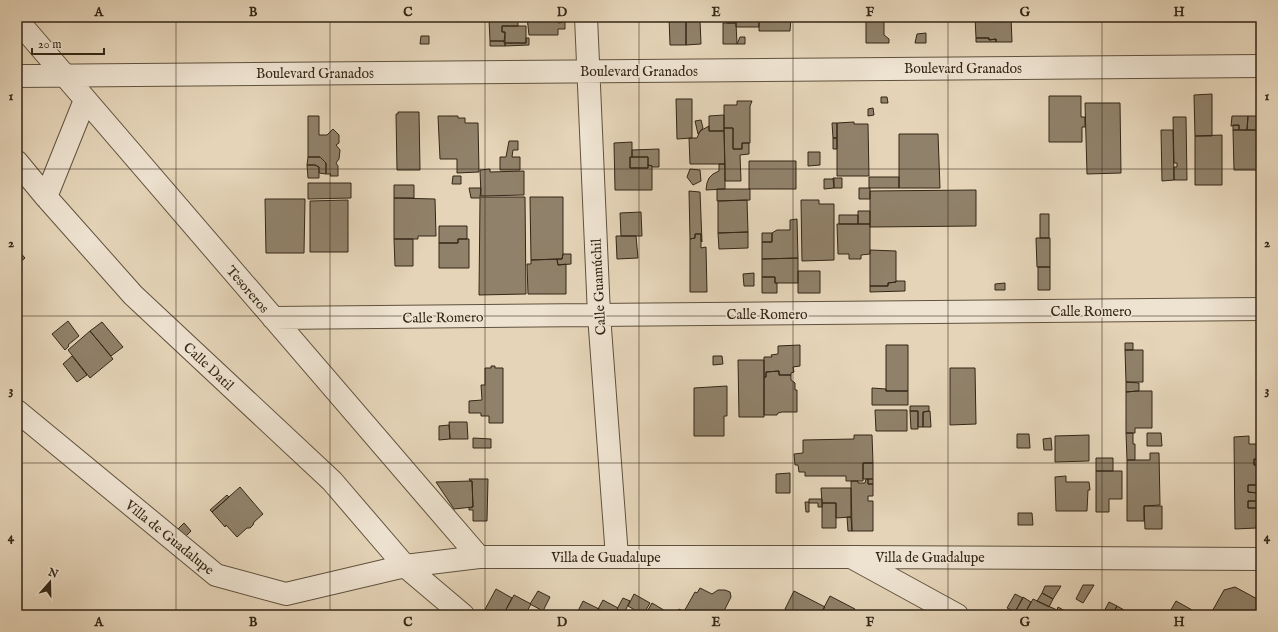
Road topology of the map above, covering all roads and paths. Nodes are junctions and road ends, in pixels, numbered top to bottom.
1 (586, 17) edge
2 (17, 20) edge
3 (1261, 66) edge
4 (589, 71) junction
5 (64, 75) junction
6 (17, 76) edge
7 (85, 100) junction
8 (17, 162) edge
9 (46, 197) junction
10 (1261, 309) edge
11 (599, 315) junction
12 (273, 318) junction
13 (17, 411) edge
14 (479, 557) junction
15 (617, 557) junction
16 (851, 557) junction
17 (1261, 558) edge
18 (405, 566) junction
19 (463, 615) edge
20 (957, 615) edge

1 - 4 street, Calle Guamúchil
2 - 5 street, Tesoreros
3 - 4 street, Boulevard Granados
4 - 5 street, Boulevard Granados
4 - 11 street, Calle Guamúchil
5 - 6 street, Boulevard Granados
5 - 7 street, Tesoreros
7 - 9 street
7 - 12 street, Tesoreros
8 - 9 street, Calle Datil
9 - 18 street, Calle Datil
10 - 11 street, Calle Romero
11 - 12 street, Calle Romero
11 - 15 street, Calle Guamúchil
12 - 14 street, Tesoreros
13 - 18 street, Villa de Guadalupe
14 - 15 street, Villa de Guadalupe
14 - 18 street, Villa de Guadalupe
15 - 16 street, Villa de Guadalupe
16 - 17 street, Villa de Guadalupe
16 - 20 street
18 - 19 street, Calle Datil

